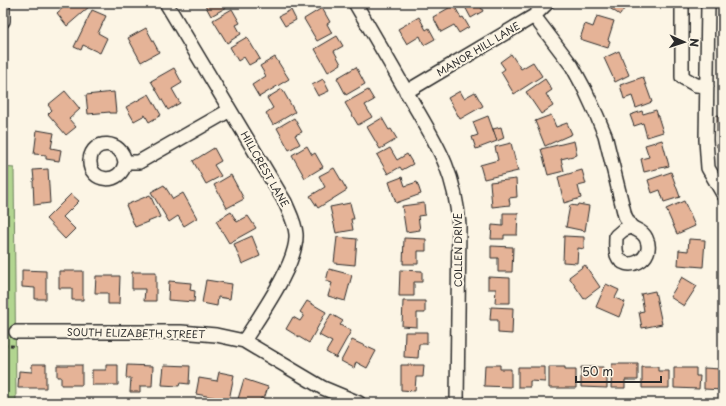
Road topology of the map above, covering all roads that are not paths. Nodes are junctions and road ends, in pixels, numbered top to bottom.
1 (3, 3) edge
2 (166, 3) edge
3 (355, 3) edge
4 (548, 3) edge
5 (682, 3) edge
6 (708, 3) edge
7 (534, 16) junction
8 (3, 21) edge
9 (707, 86) junction
10 (406, 92) junction
11 (230, 110) junction
12 (124, 162) dead end
13 (723, 194) edge
14 (631, 227) dead end
15 (16, 332) dead end
16 (244, 341) junction
17 (359, 403) edge
18 (457, 403) edge

1 - 8 street
2 - 11 street, HILLCREST LANE
3 - 10 street, COLLEN DRIVE
4 - 7 street, MANOR HILL LANE
5 - 9 street
6 - 9 street
7 - 10 street, MANOR HILL LANE
7 - 14 street
9 - 13 street
10 - 18 street, COLLEN DRIVE
11 - 12 street
11 - 16 street, HILLCREST LANE
15 - 16 street, SOUTH ELIZABETH STREET
16 - 17 street, SOUTH ELIZABETH STREET

